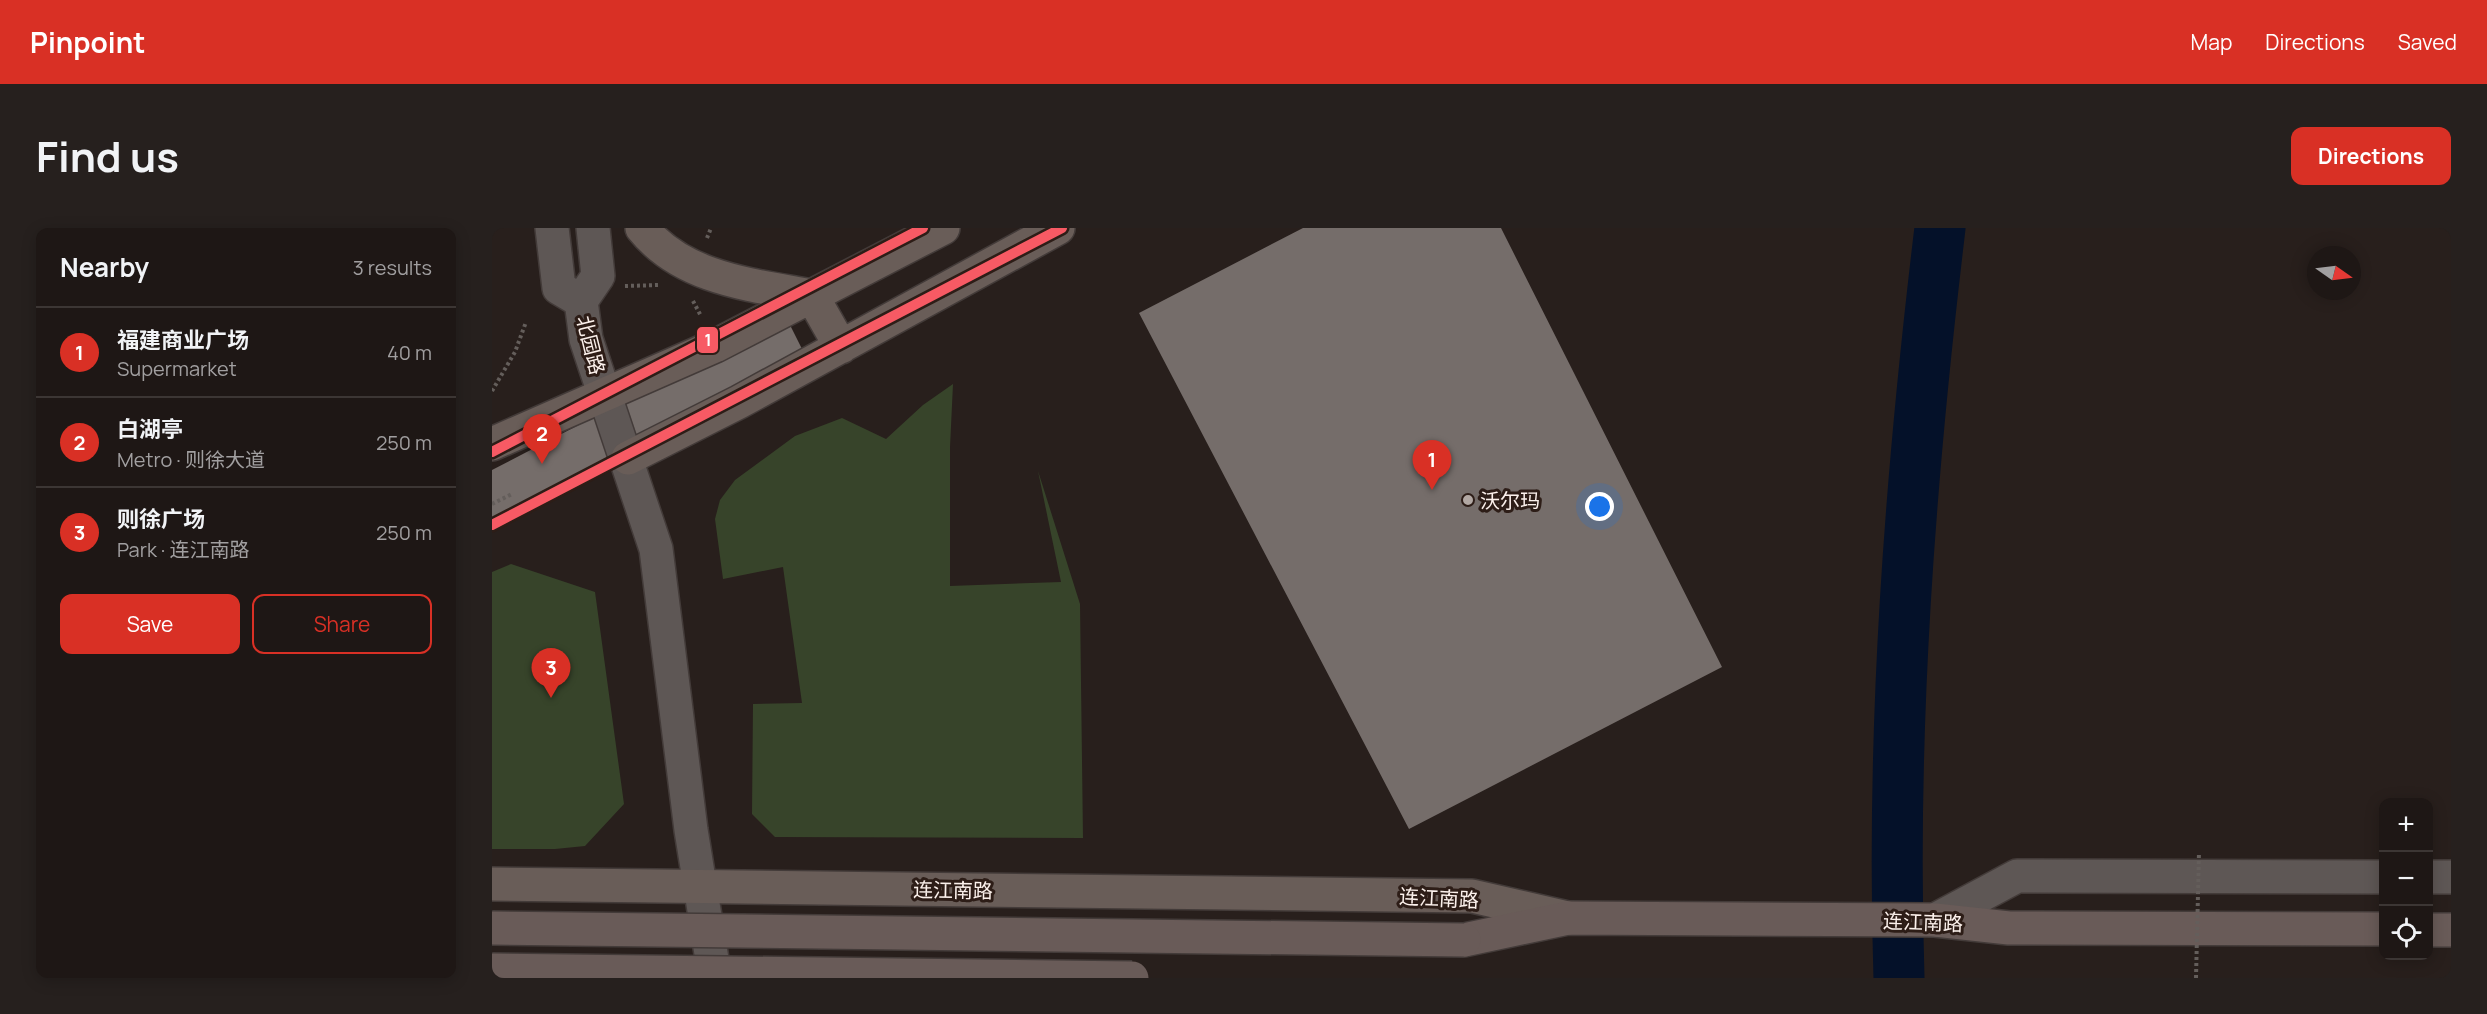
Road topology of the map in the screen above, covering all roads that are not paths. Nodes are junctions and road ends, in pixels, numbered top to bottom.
1 (552, 228) edge
2 (593, 228) edge
3 (642, 228) edge
4 (944, 228) edge
5 (1058, 228) edge
6 (812, 296) junction
7 (580, 301) junction
8 (841, 347) junction
9 (604, 394) junction
10 (492, 444) edge
11 (628, 458) junction
12 (2379, 877) edge
13 (2433, 877) edge
14 (2451, 877) edge
15 (492, 884) edge
16 (700, 886) junction
17 (1568, 918) junction
18 (1935, 920) junction
19 (492, 928) edge
20 (2379, 929) edge
21 (2433, 930) edge
22 (2451, 930) edge
23 (492, 969) edge
24 (715, 978) edge
25 (1132, 978) edge

1 - 7 main road, 北园路
2 - 7 main road, 北园路
3 - 6 main road
4 - 6 main road
5 - 8 main road
6 - 8 main road
6 - 9 main road
7 - 9 main road, 北园路
8 - 11 main road
9 - 10 main road
9 - 11 main road, 北园路
11 - 16 main road, 北园路
12 - 18 main road
13 - 14 main road
15 - 16 main road, 连江南路
16 - 17 main road, 连江南路
16 - 24 main road, 北园路
17 - 18 highway, 连江南路
17 - 19 highway, bridge
18 - 20 highway, 连江南路
21 - 22 highway
23 - 25 highway, bridge

